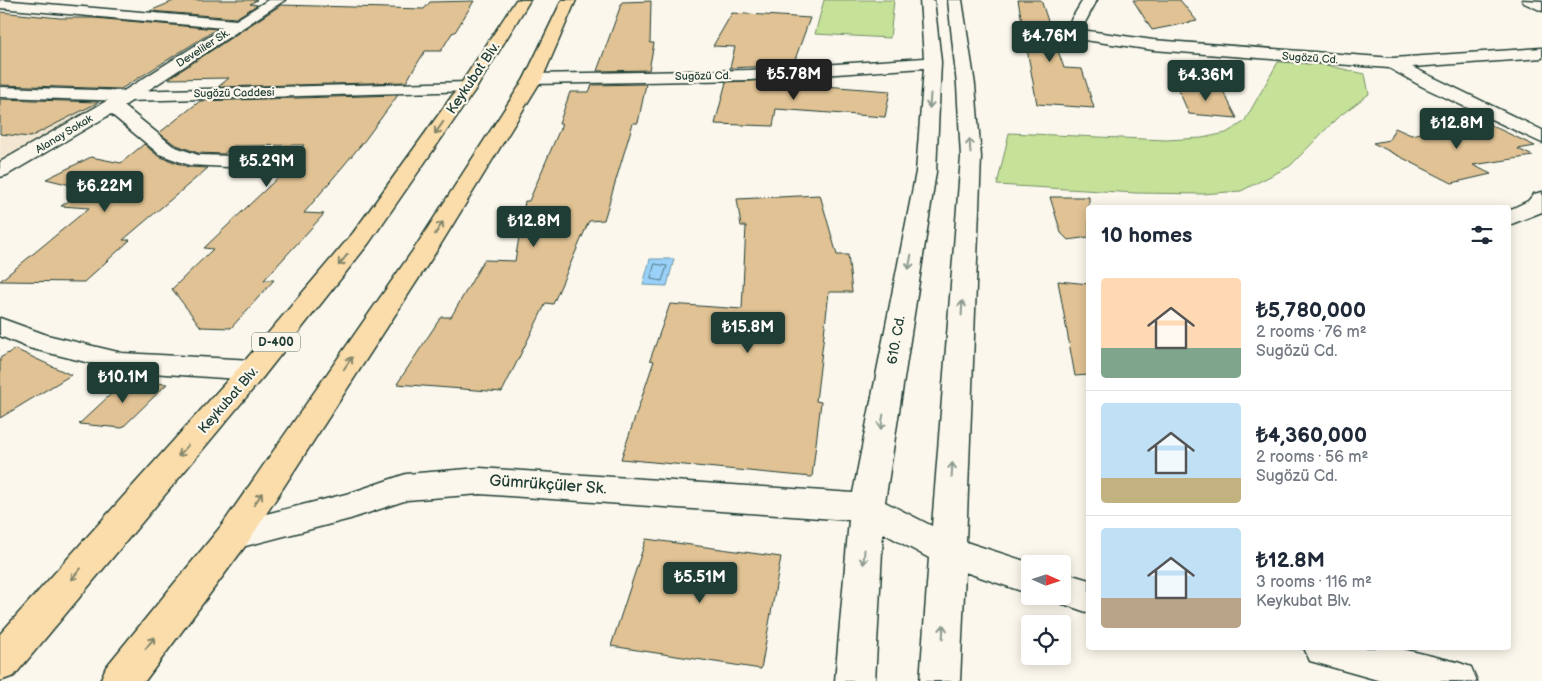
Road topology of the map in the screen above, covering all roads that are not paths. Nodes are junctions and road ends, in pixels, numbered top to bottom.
1 (278, 0) edge
2 (523, 0) edge
3 (568, 0) edge
4 (927, 0) edge
5 (955, 0) edge
6 (1090, 0) edge
7 (1529, 0) edge
8 (0, 4) edge
9 (1542, 7) edge
10 (238, 25) junction
11 (1071, 33) junction
12 (1048, 34) dead end
13 (1542, 53) edge
14 (933, 62) junction
15 (1393, 63) junction
16 (533, 79) junction
17 (468, 87) junction
18 (1, 92) edge
19 (120, 101) junction
20 (1542, 137) edge
21 (267, 164) dead end
22 (0, 171) edge
23 (1542, 199) edge
24 (1511, 217) edge
25 (0, 326) edge
26 (253, 370) junction
27 (867, 508) junction
28 (234, 534) junction
29 (948, 551) junction
30 (1021, 575) edge
31 (1071, 591) edge
32 (1086, 596) edge
33 (1332, 650) edge
34 (0, 662) edge
35 (120, 681) edge
36 (855, 681) edge
37 (940, 681) edge
38 (1457, 681) edge

1 - 10 street, Develiler Sk.
2 - 17 highway, Keykubat Blv. / D-400
3 - 16 highway
4 - 14 street, 610. Cd.
29 -> 5 street
6 - 11 street
7 - 9 street
8 - 10 street
10 - 19 street, Develiler Sk.
11 - 12 street, Sugözü Cd.
11 - 15 street, Sugözü Cd.
13 - 15 street, Sugözü Cd.
14 - 16 street, Sugözü Cd.
14 -> 27 street, 610. Cd.
15 - 20 street
28 -> 16 highway
17 - 19 street, Sugözü Caddesi
17 -> 26 highway, Keykubat Blv. / D-400
18 - 19 street, Sugözü Caddesi
19 - 21 street
19 - 22 street, Alanay Sokak
23 - 24 street
25 - 26 street
26 -> 34 highway, Keykubat Blv. / D-400
27 - 28 street, Gümrükçüler Sk.
27 - 29 street
27 -> 36 street, 610. Cd.
35 -> 28 highway
29 - 30 street
37 -> 29 street
31 - 32 street
33 - 38 street

